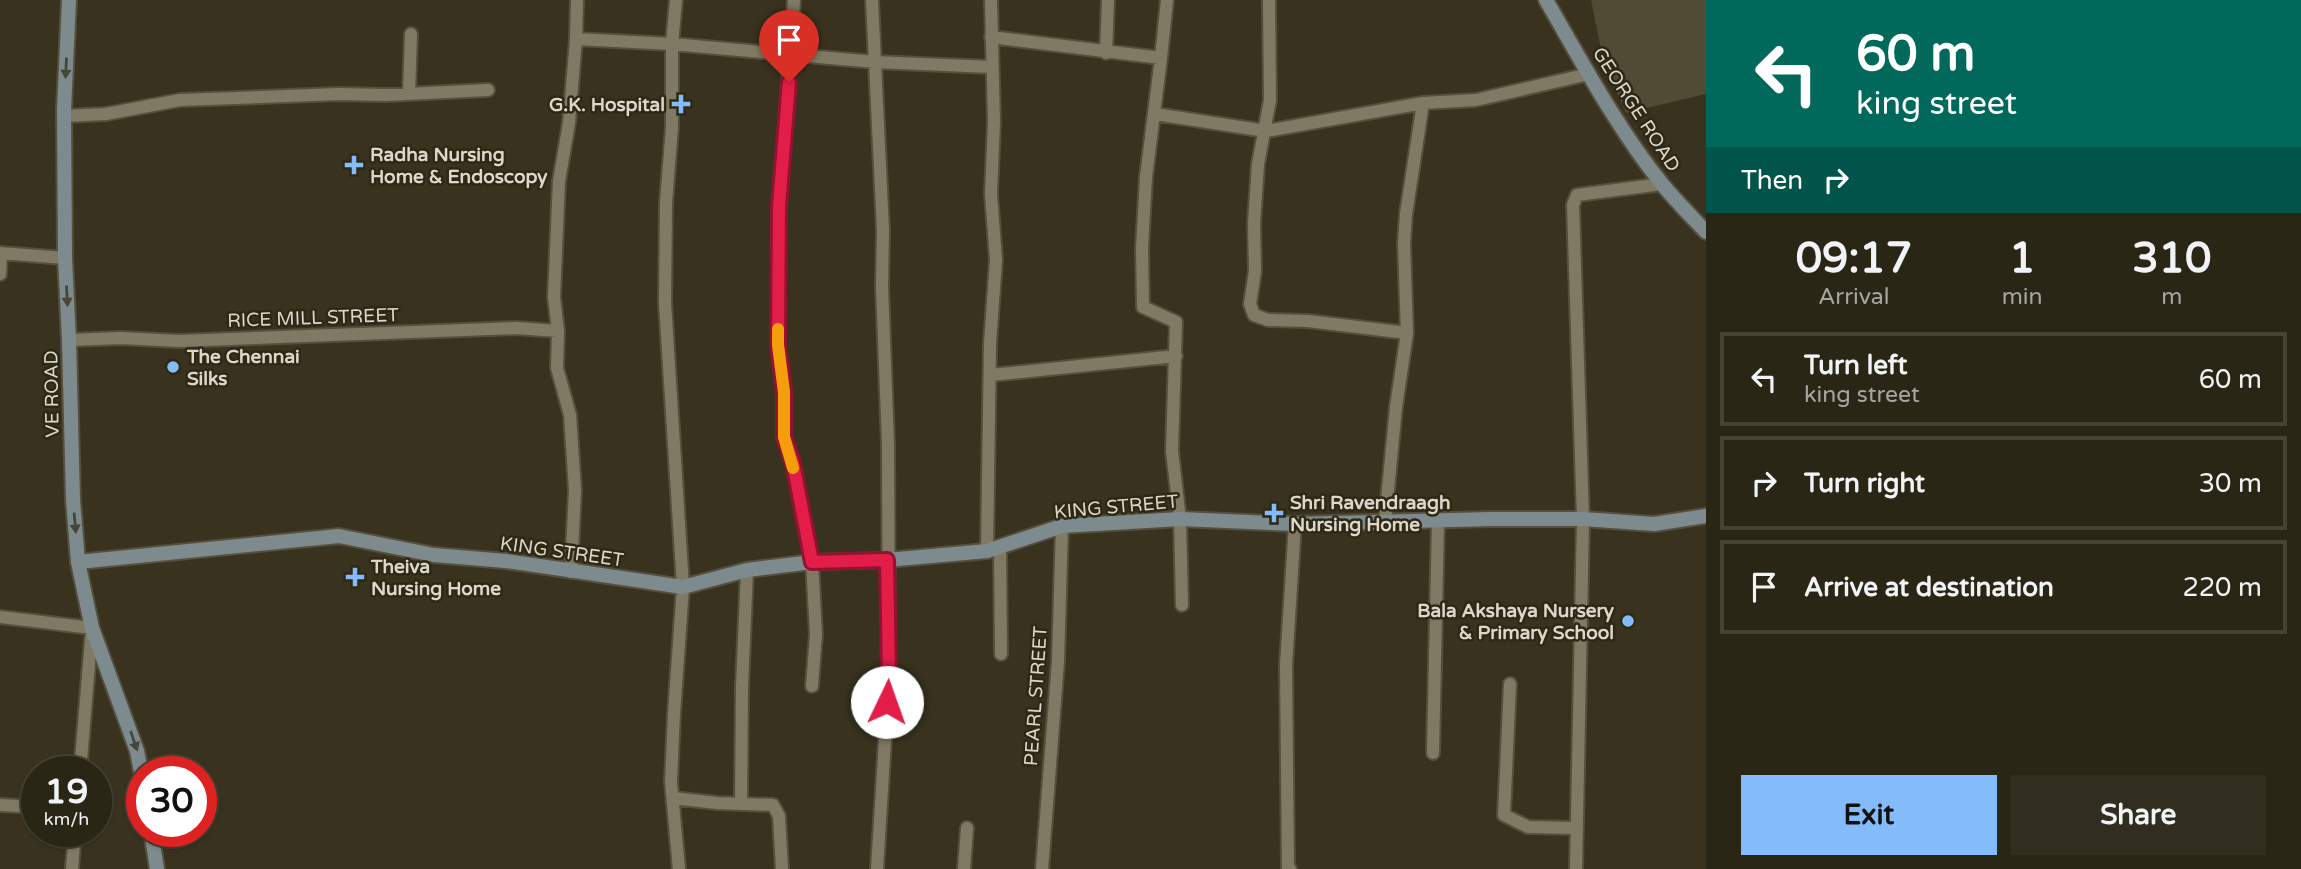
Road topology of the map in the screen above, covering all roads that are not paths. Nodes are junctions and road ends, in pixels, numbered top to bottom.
1 (69, 0) edge
2 (577, 0) edge
3 (677, 0) edge
4 (794, 0) edge
5 (872, 0) edge
6 (991, 0) edge
7 (1108, 0) edge
8 (1167, 0) edge
9 (1269, 0) edge
10 (1546, 0) edge
11 (411, 34) dead end
12 (990, 37) junction
13 (576, 39) junction
14 (672, 44) junction
15 (1106, 53) junction
16 (792, 55) junction
17 (1161, 58) junction
18 (875, 62) junction
19 (991, 67) junction
20 (1589, 74) junction
21 (488, 90) dead end
22 (410, 94) junction
23 (1423, 103) junction
24 (1155, 114) junction
25 (64, 116) junction
26 (1266, 131) junction
27 (1662, 184) junction
28 (1706, 232) edge
29 (1, 253) edge
30 (65, 258) junction
31 (0, 274) edge
32 (558, 331) junction
33 (1407, 332) junction
34 (69, 340) junction
35 (1176, 356) junction
36 (990, 375) junction
37 (1706, 516) edge
38 (1180, 519) junction
39 (1583, 519) junction
40 (1385, 521) junction
41 (1438, 521) junction
42 (1295, 524) junction
43 (1062, 526) junction
44 (994, 549) junction
45 (887, 560) junction
46 (78, 562) junction
47 (812, 562) junction
48 (747, 570) junction
49 (571, 572) junction
50 (682, 587) junction
51 (1182, 605) dead end
52 (0, 617) edge
53 (93, 628) junction
54 (1000, 654) dead end
55 (1510, 684) dead end
56 (811, 686) dead end
57 (1433, 753) dead end
58 (81, 756) edge
59 (139, 756) edge
60 (673, 798) junction
61 (741, 804) junction
62 (0, 805) edge
63 (21, 806) edge
64 (967, 828) dead end
65 (1577, 828) junction
66 (74, 847) edge
67 (154, 847) edge
68 (72, 869) edge
69 (157, 869) edge
70 (679, 869) edge
71 (782, 869) edge
72 (877, 869) edge
73 (964, 869) edge
74 (1042, 869) edge
75 (1290, 869) edge
76 (1576, 869) edge

1 -> 25 street, VE ROAD
2 - 13 street
3 - 14 street
4 - 16 street
5 - 18 street
6 - 12 street
7 - 15 street
8 - 17 street
9 - 26 street
10 - 20 street, GEORGE ROAD
11 - 22 street
12 - 15 street
12 - 19 street
13 - 14 street
13 - 32 street
14 - 16 street
14 - 50 street
15 - 17 street
16 - 18 street
16 - 47 street
17 - 24 street
18 - 19 street
18 - 45 street
19 - 36 street
20 - 23 street
20 - 27 street, GEORGE ROAD
21 - 22 street
22 - 25 street
23 - 26 street
23 - 33 street
24 - 26 street
24 - 35 street
25 - 30 street, VE ROAD
26 - 33 street
27 - 28 street, GEORGE ROAD
27 - 39 street
29 - 30 street
29 - 31 street
30 -> 34 street, VE ROAD
32 - 34 street, RICE MILL STREET
32 - 49 street
33 - 40 street
34 -> 46 street, VE ROAD
35 - 36 street
35 - 38 street
36 - 44 street
37 - 39 street, KING STREET
38 - 42 street, KING STREET
38 - 43 street, KING STREET
38 - 51 street
39 - 41 street, KING STREET
39 - 65 street
40 - 41 street, KING STREET
40 - 42 street, KING STREET
41 - 57 street
42 - 75 street
43 - 44 street, KING STREET
43 - 74 street, PEARL STREET
44 - 45 street, KING STREET
44 - 54 street
45 - 47 street, KING STREET
45 - 72 street
46 - 49 street, KING STREET
46 - 53 street, VE ROAD
47 - 48 street, KING STREET
47 - 56 street
48 - 50 street, KING STREET
48 - 61 street
49 - 50 street, KING STREET
50 - 60 street
52 - 53 street
53 - 58 street
53 -> 59 street, VE ROAD
55 - 65 street
60 - 61 street
60 - 70 street
61 - 71 street
62 - 63 street
64 - 73 street
65 - 76 street
66 - 68 street
67 - 69 street

